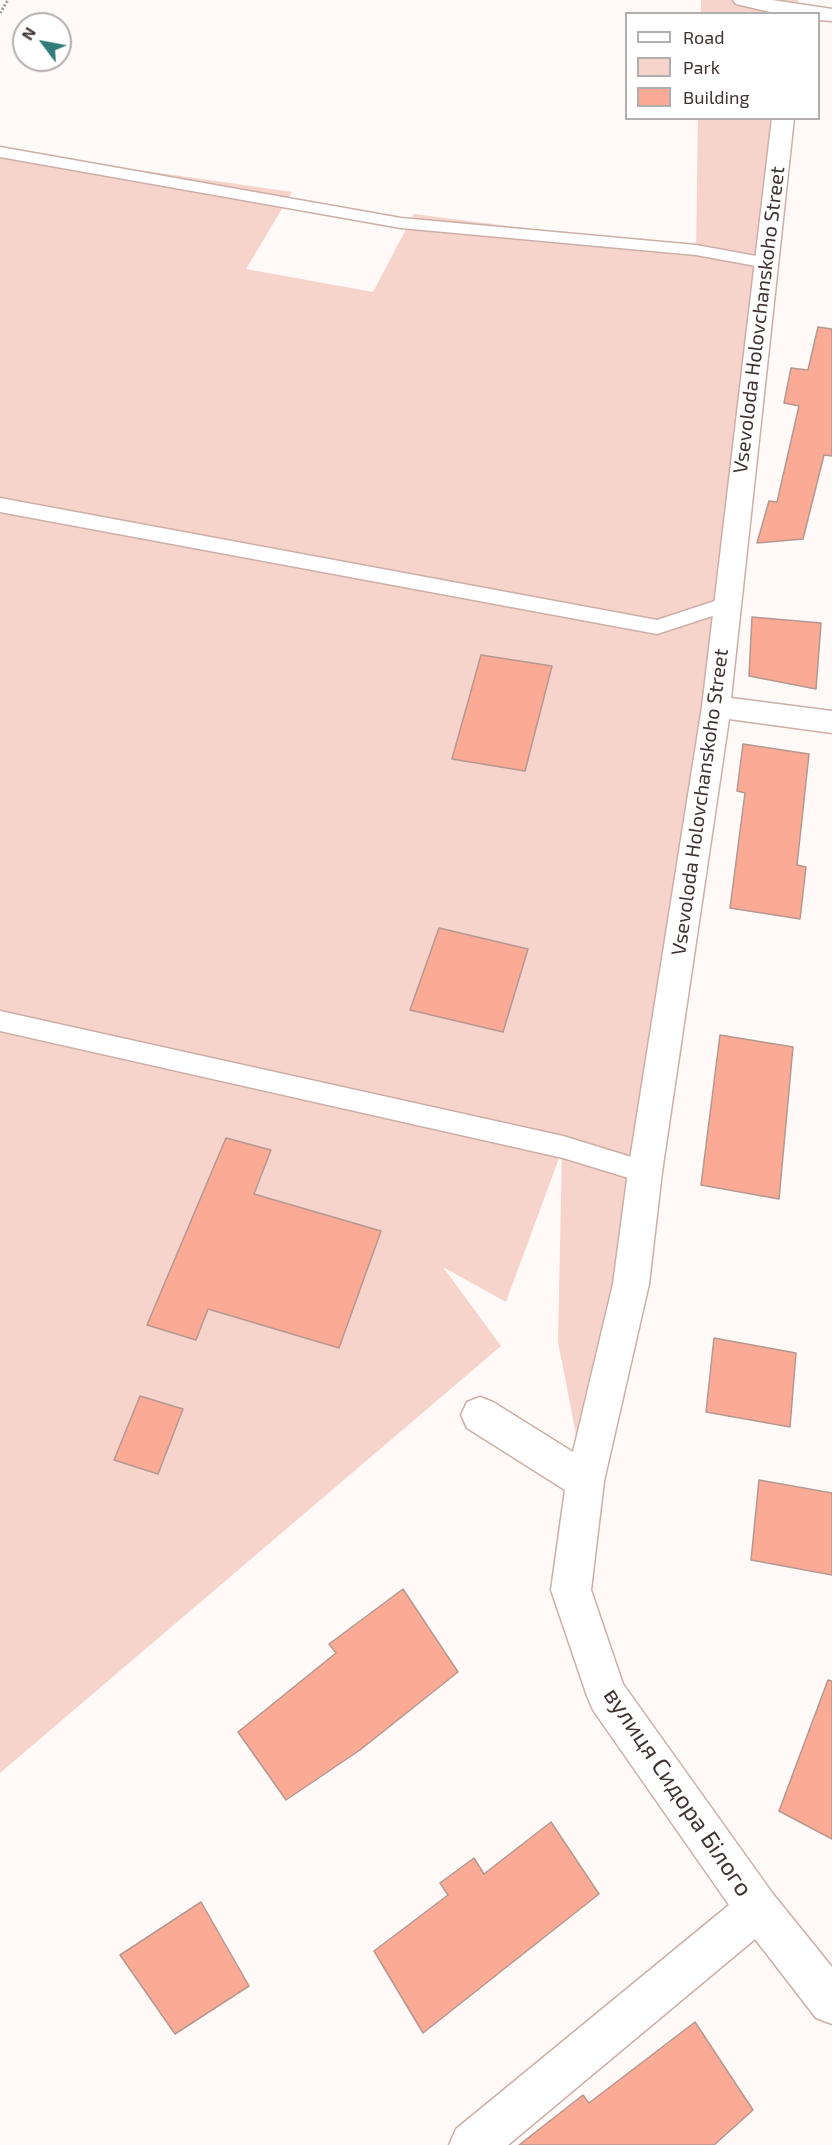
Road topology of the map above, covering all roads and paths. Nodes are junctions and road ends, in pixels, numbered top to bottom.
1 (8, 0) edge
2 (743, 0) edge
3 (797, 8) edge
4 (817, 12) edge
5 (0, 13) edge
6 (783, 120) edge
7 (0, 152) edge
8 (767, 263) junction
9 (0, 505) edge
10 (727, 604) junction
11 (716, 707) junction
12 (832, 722) edge
13 (0, 1022) edge
14 (645, 1172) junction
15 (480, 1415) dead end
16 (585, 1481) junction
17 (758, 1909) junction
18 (832, 2002) edge
19 (472, 2145) edge

1 - 5 path
2 - 3 street
3 - 4 street
6 - 8 street, Vsevoloda Holovchanskoho Street
7 - 8 lane
8 - 10 street, Vsevoloda Holovchanskoho Street
9 - 10 lane
10 - 11 street, Vsevoloda Holovchanskoho Street
11 - 12 street
11 - 14 street, Vsevoloda Holovchanskoho Street
13 - 14 lane
14 - 16 street, Vsevoloda Holovchanskoho Street
15 - 16 street
16 - 17 street, вулиця Сидора Білого
17 - 18 street, вулиця Сидора Білого
17 - 19 street, вулиця Сидора Білого

